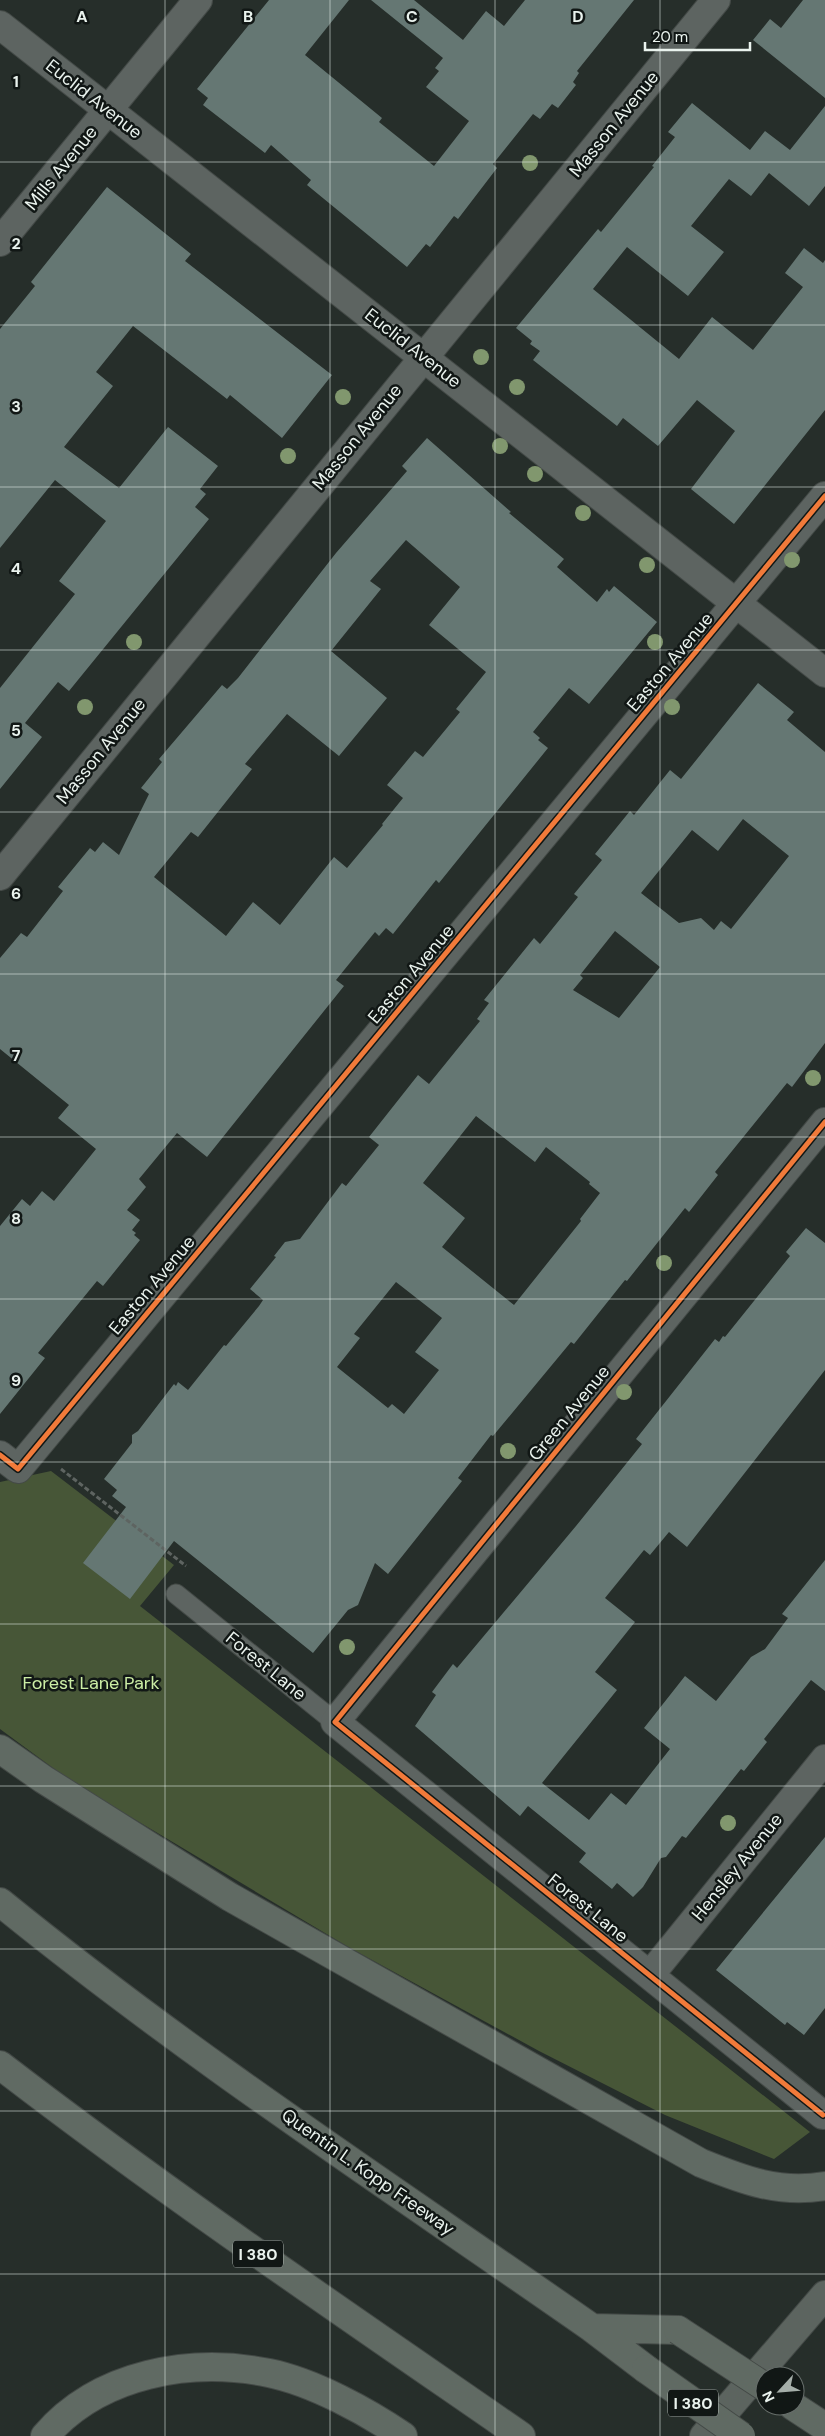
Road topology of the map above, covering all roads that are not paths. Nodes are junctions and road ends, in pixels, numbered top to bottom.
1 (198, 0) edge
2 (716, 0) edge
3 (0, 25) edge
4 (108, 110) junction
5 (0, 242) edge
6 (423, 356) junction
7 (825, 496) edge
8 (736, 604) junction
9 (825, 673) edge
10 (0, 876) edge
11 (825, 1122) edge
12 (18, 1457) edge
13 (176, 1594) road end
14 (335, 1722) junction
15 (0, 1750) edge
16 (825, 1758) edge
17 (0, 1902) edge
18 (650, 1975) junction
19 (0, 2065) edge
20 (823, 2115) dead end
21 (825, 2186) edge
22 (825, 2295) edge
23 (592, 2328) junction
24 (755, 2380) edge
25 (805, 2413) edge
26 (825, 2427) edge
27 (44, 2436) edge
28 (403, 2436) edge
29 (521, 2436) edge
30 (704, 2436) edge
31 (741, 2436) edge

1 - 4 street, Mills Avenue
2 - 6 street, Masson Avenue
3 - 4 street, Euclid Avenue
4 - 5 street, Mills Avenue
4 - 6 street, Euclid Avenue
6 - 8 street, Euclid Avenue
6 - 10 street, Masson Avenue
7 - 8 street, Easton Avenue
8 - 9 street, Euclid Avenue
8 - 12 street, Easton Avenue
11 - 14 street, Green Avenue
13 - 14 lane, Forest Lane
14 - 18 street, Forest Lane
15 - 21 highway
16 - 18 street, Hensley Avenue
17 - 23 highway, Quentin L. Kopp Freeway / I 380
18 - 20 street, Forest Lane
19 - 29 highway, I 380
22 - 30 main road
23 - 24 highway, bridge
23 - 31 highway, Quentin L. Kopp Freeway / I 380, bridge
25 - 26 highway
27 - 28 highway

